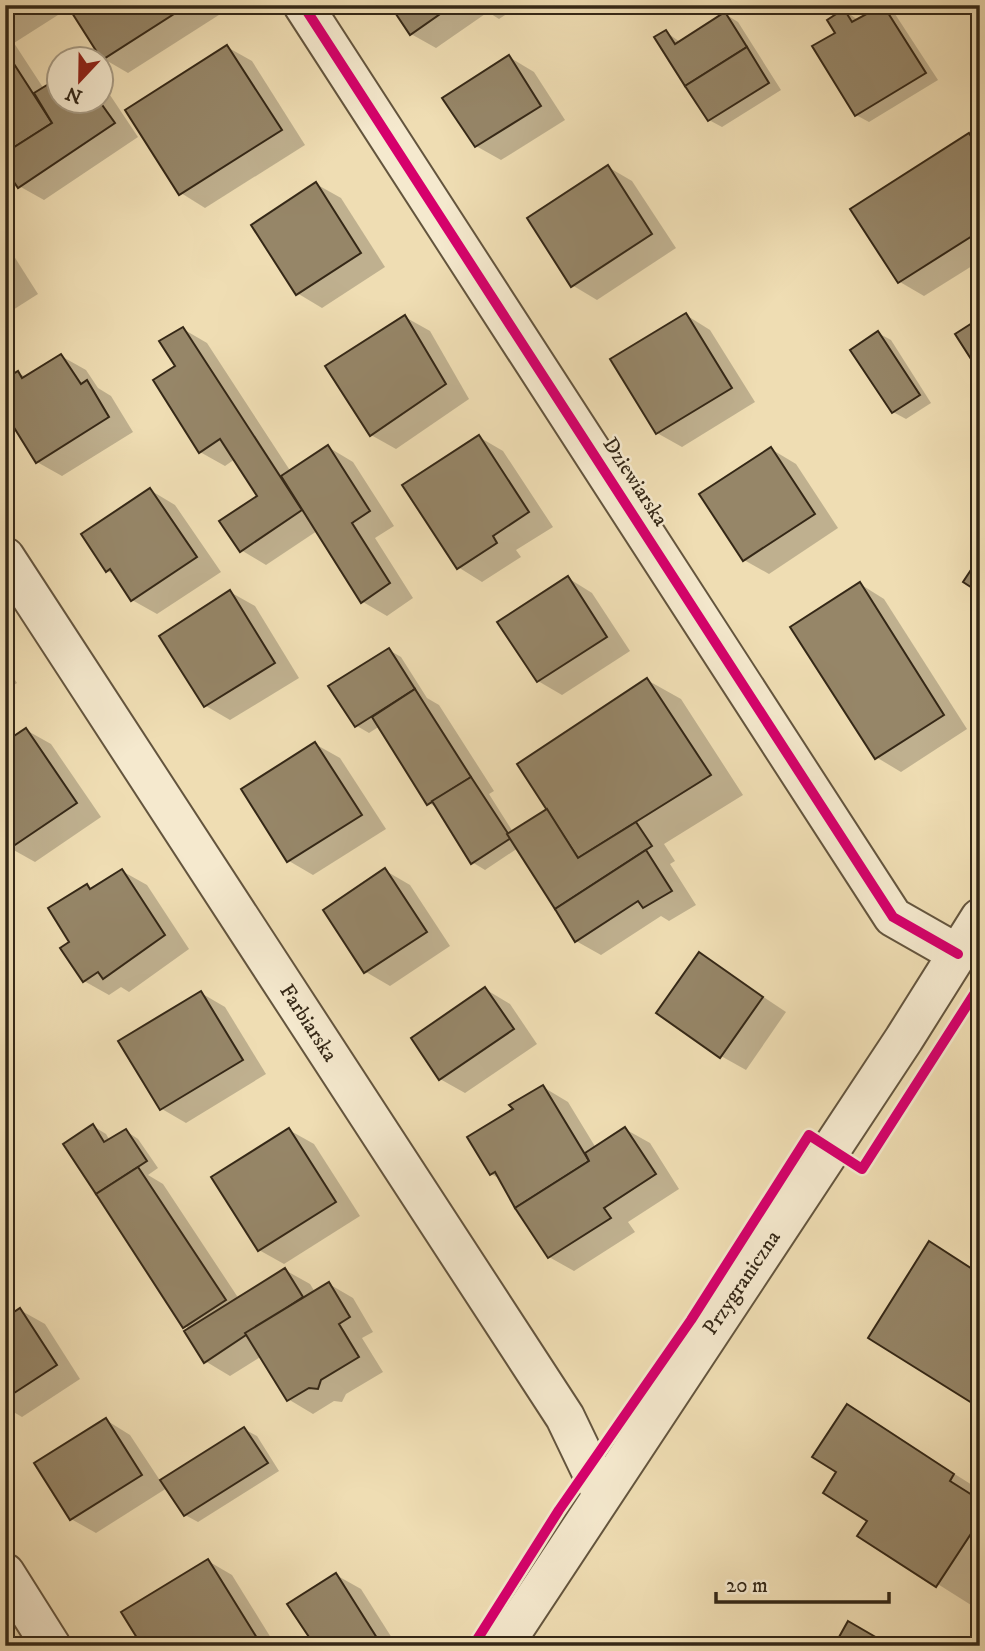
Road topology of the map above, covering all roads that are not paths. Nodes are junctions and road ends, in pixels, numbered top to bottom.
1 (303, 5) edge
2 (5, 557) edge
3 (980, 918) edge
4 (958, 954) junction
5 (602, 1493) junction
6 (5, 1573) edge
7 (51, 1646) edge
8 (503, 1646) edge

1 - 4 street, Dziewiarska
2 - 5 street, Farbiarska
3 - 4 street, Przygraniczna
4 - 5 street, Przygraniczna
5 - 8 street, Przygraniczna
6 - 7 street

